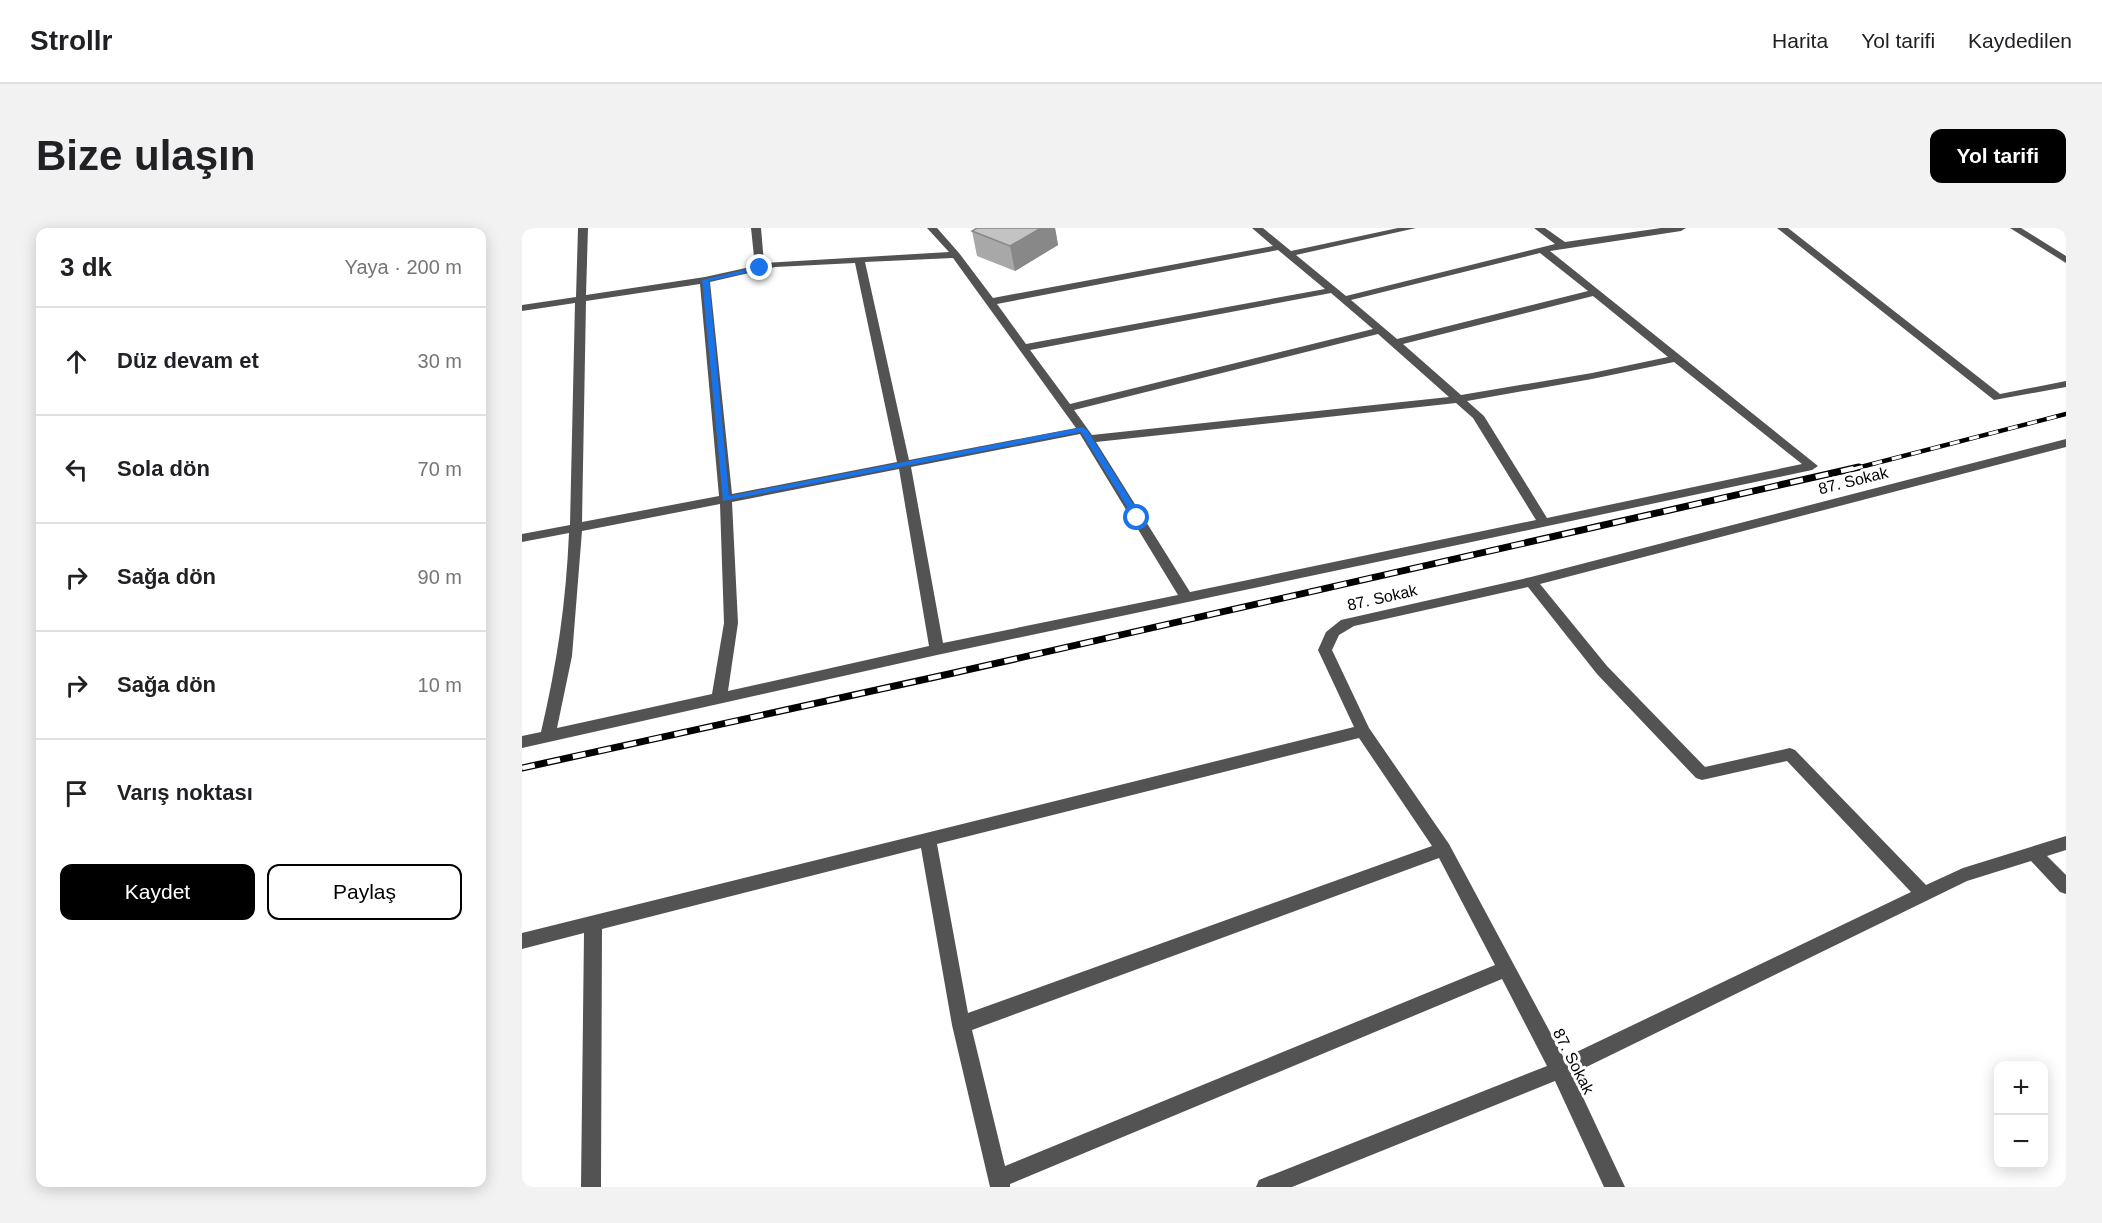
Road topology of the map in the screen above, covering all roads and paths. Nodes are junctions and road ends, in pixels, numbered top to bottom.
1 (583, 228) edge
2 (756, 228) edge
3 (932, 228) edge
4 (1257, 228) edge
5 (1411, 228) edge
6 (1539, 228) edge
7 (1681, 228) edge
8 (1782, 228) edge
9 (2015, 228) edge
10 (1563, 245) junction
11 (1542, 250) junction
12 (1285, 251) junction
13 (956, 255) junction
14 (859, 260) junction
15 (2066, 260) edge
16 (760, 268) junction
17 (705, 280) junction
18 (1333, 290) junction
19 (1596, 292) junction
20 (1344, 299) junction
21 (579, 301) junction
22 (989, 302) junction
23 (522, 308) edge
24 (1381, 330) junction
25 (1395, 343) junction
26 (1023, 348) junction
27 (1676, 358) junction
28 (2066, 384) edge
29 (1458, 399) junction
30 (1067, 408) junction
31 (1085, 434) junction
32 (2062, 448) edge
33 (904, 464) junction
34 (726, 499) junction
35 (1544, 523) junction
36 (577, 528) junction
37 (522, 538) edge
38 (1531, 582) junction
39 (1187, 598) junction
40 (937, 650) junction
41 (719, 698) junction
42 (1363, 731) junction
43 (547, 736) junction
44 (522, 742) edge
45 (928, 840) junction
46 (2066, 843) edge
47 (1443, 849) junction
48 (2034, 853) junction
49 (2066, 887) edge
50 (1925, 895) junction
51 (593, 922) junction
52 (522, 941) edge
53 (1506, 969) junction
54 (961, 1025) junction
55 (1560, 1070) junction
56 (999, 1183) edge
57 (591, 1187) edge
58 (1266, 1187) edge
59 (1615, 1187) edge

1 - 21 street
2 - 16 street
3 - 13 street
4 - 12 street
5 - 12 street
6 - 10 street
7 - 10 street
8 - 28 street
9 - 15 street
10 - 11 street
11 - 19 street
11 - 20 street
12 - 18 street
12 - 22 street
13 - 14 street
13 - 22 street
14 - 16 street
14 - 33 street
16 - 17 street
17 - 21 street
17 - 34 street
18 - 20 street
18 - 26 street
19 - 25 street
19 - 27 street
20 - 24 street
21 - 23 street
21 - 36 street
22 - 26 street
24 - 25 street
24 - 30 street
25 - 29 street
26 - 30 street
27 - 29 street
27 - 35 street
29 - 31 street
29 - 35 street
30 - 31 street
31 - 33 street
31 - 39 street
32 - 38 street, 87. Sokak
33 - 34 street
33 - 40 street
34 - 36 street
34 - 41 street
35 - 39 street
36 - 37 street
36 - 43 street
38 - 42 street, 87. Sokak
38 - 50 street
39 - 40 street
40 - 41 street
41 - 43 street
42 - 45 street
42 - 47 street, 87. Sokak
43 - 44 street
45 - 51 street
45 - 54 street
46 - 48 street
47 - 53 street, 87. Sokak
47 - 54 street
48 - 49 street
48 - 50 street
50 - 55 street
51 - 52 street
51 - 57 street
53 - 55 street, 87. Sokak
53 - 56 street
54 - 56 street
55 - 58 street
55 - 59 street, 87. Sokak

